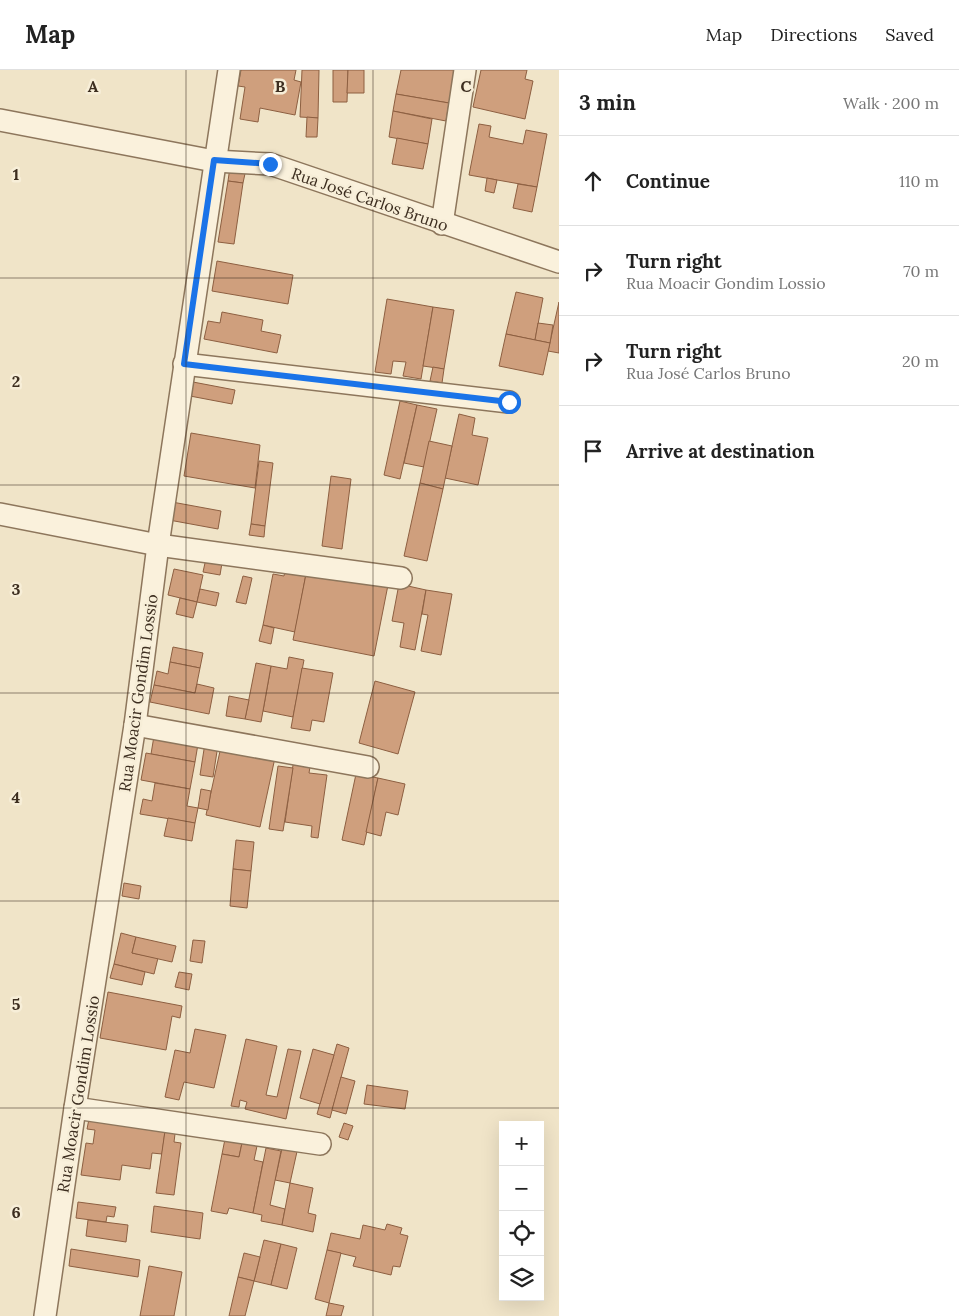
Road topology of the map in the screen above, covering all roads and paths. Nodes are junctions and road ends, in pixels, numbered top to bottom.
1 (229, 70) edge
2 (464, 70) edge
3 (0, 120) edge
4 (214, 160) junction
5 (442, 224) junction
6 (559, 262) edge
7 (184, 364) junction
8 (509, 402) dead end
9 (0, 514) edge
10 (158, 545) junction
11 (401, 578) dead end
12 (135, 725) junction
13 (368, 767) dead end
14 (74, 1108) junction
15 (320, 1144) dead end
16 (45, 1316) edge

1 - 4 street, Rua Moacir Gondim Lossio
2 - 5 street
3 - 4 street, Rua José Carlos Bruno
4 - 5 street, Rua José Carlos Bruno
4 - 7 street, Rua Moacir Gondim Lossio
5 - 6 street, Rua José Carlos Bruno
7 - 8 street
7 - 10 street, Rua Moacir Gondim Lossio
9 - 10 street
10 - 11 street
10 - 12 street, Rua Moacir Gondim Lossio
12 - 13 street
12 - 14 street, Rua Moacir Gondim Lossio
14 - 15 street
14 - 16 street, Rua Moacir Gondim Lossio

